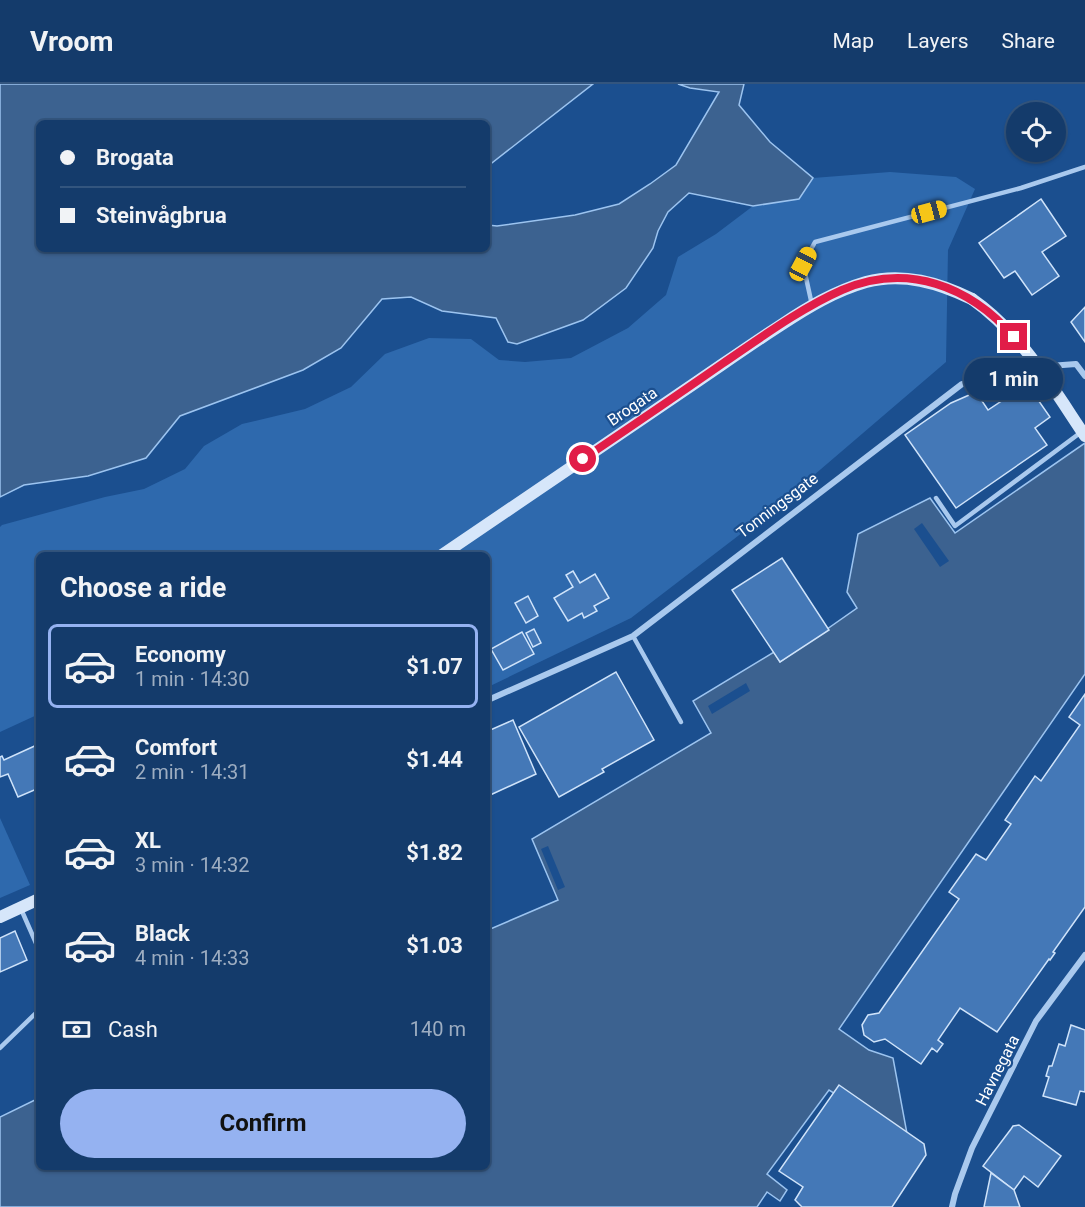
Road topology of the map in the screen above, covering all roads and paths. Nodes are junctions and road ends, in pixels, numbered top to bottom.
1 (1085, 167) edge
2 (812, 305) junction
3 (1085, 376) edge
4 (1085, 430) edge
5 (1085, 436) edge
6 (936, 498) dead end
7 (446, 552) edge
8 (633, 636) junction
9 (490, 699) edge
10 (681, 722) dead end
11 (36, 900) edge
12 (20, 908) junction
13 (0, 916) edge
14 (36, 943) edge
15 (1085, 956) edge
16 (36, 1013) edge
17 (0, 1048) edge
18 (952, 1207) edge

1 - 2 lane
2 - 5 main road, Brogata, bridge
2 - 7 main road, Brogata
3 - 8 street, Tonningsgate
4 - 6 lane
8 - 9 street, Tonningsgate
8 - 10 lane
11 - 12 main road
12 - 13 main road
12 - 14 lane
15 - 18 street, Havnegata
16 - 17 lane

